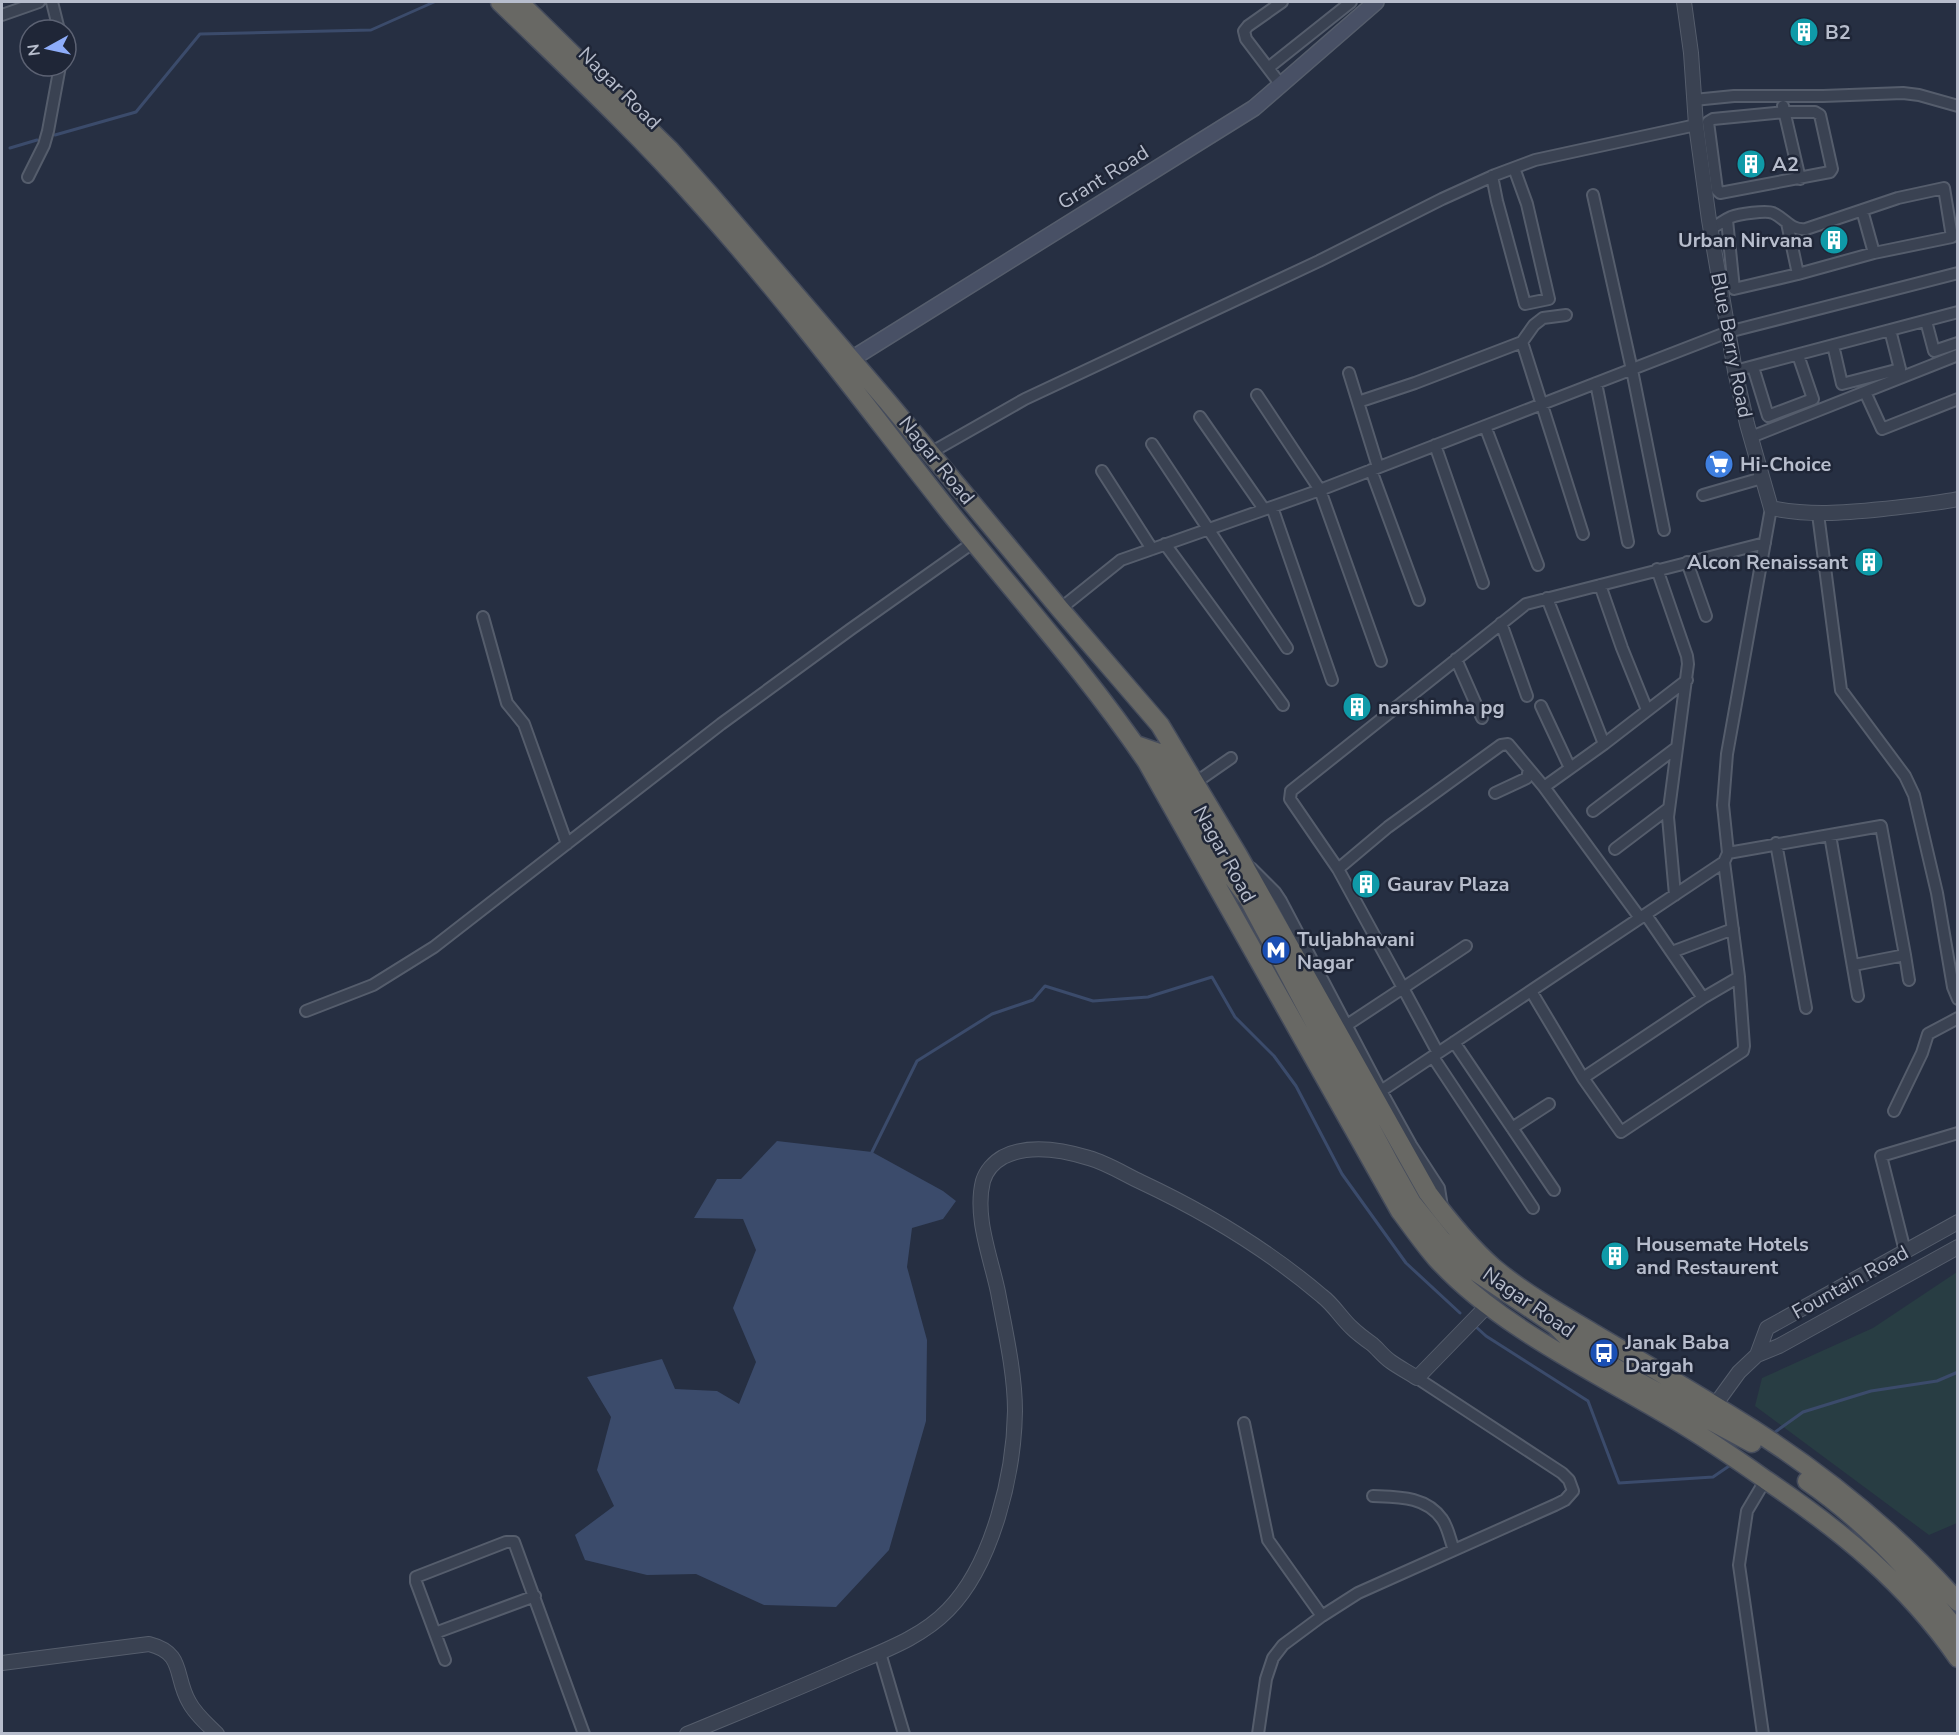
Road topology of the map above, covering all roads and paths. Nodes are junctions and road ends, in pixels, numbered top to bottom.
1 (39, 2) edge
2 (52, 2) edge
3 (500, 2) edge
4 (519, 2) edge
5 (1282, 2) edge
6 (1351, 2) edge
7 (1376, 2) edge
8 (1684, 2) edge
9 (2, 15) edge
10 (56, 18) edge
11 (1268, 68) junction
12 (58, 78) edge
13 (1281, 85) junction
14 (1781, 96) junction
15 (1694, 100) junction
16 (1958, 106) edge
17 (1785, 112) junction
18 (1696, 125) junction
19 (1514, 168) junction
20 (1492, 176) junction
21 (28, 177) dead end
22 (1800, 179) junction
23 (1593, 195) dead end
24 (1862, 210) junction
25 (1727, 220) junction
26 (1787, 223) junction
27 (1710, 224) junction
28 (1874, 253) junction
29 (1958, 273) edge
30 (1798, 274) junction
31 (1958, 312) edge
32 (1566, 315) dead end
33 (1926, 321) junction
34 (1890, 330) junction
35 (1728, 332) junction
36 (1522, 342) junction
37 (1958, 343) edge
38 (1833, 345) junction
39 (1798, 355) junction
40 (1958, 355) edge
41 (844, 364) junction
42 (1753, 367) junction
43 (1632, 370) junction
44 (1735, 371) junction
45 (1349, 373) dead end
46 (1596, 383) junction
47 (1865, 392) junction
48 (1257, 395) dead end
49 (1958, 399) edge
50 (1358, 402) junction
51 (1541, 404) junction
52 (1200, 417) dead end
53 (1485, 426) junction
54 (1751, 437) junction
55 (1152, 444) dead end
56 (1435, 445) junction
57 (930, 453) junction
58 (1374, 469) junction
59 (1102, 471) dead end
60 (1762, 478) junction
61 (1320, 490) junction
62 (1703, 495) dead end
63 (1958, 499) edge
64 (1268, 508) junction
65 (1771, 508) junction
66 (1818, 514) junction
67 (1208, 529) junction
68 (1664, 530) dead end
69 (1583, 534) dead end
70 (974, 542) junction
71 (1629, 542) dead end
72 (1766, 543) junction
73 (1166, 544) junction
74 (1152, 549) junction
75 (1687, 562) junction
76 (1538, 565) dead end
77 (1658, 570) junction
78 (1483, 583) dead end
79 (1600, 585) junction
80 (1547, 598) junction
81 (1419, 600) dead end
82 (1060, 609) junction
83 (1706, 616) dead end
84 (483, 617) dead end
85 (1501, 623) junction
86 (1287, 648) dead end
87 (1456, 659) junction
88 (1381, 661) dead end
89 (1332, 680) dead end
90 (1687, 680) junction
91 (1527, 696) dead end
92 (1283, 705) dead end
93 (1541, 706) dead end
94 (1647, 710) junction
95 (1152, 715) junction
96 (1482, 717) dead end
97 (1132, 740) junction
98 (1604, 744) junction
99 (1676, 748) junction
100 (1231, 758) dead end
101 (1570, 768) junction
102 (1529, 769) junction
103 (1195, 783) junction
104 (1544, 787) junction
105 (1495, 793) dead end
106 (1669, 808) junction
107 (1593, 811) dead end
108 (1830, 835) junction
109 (1776, 843) junction
110 (567, 844) junction
111 (1616, 849) dead end
112 (1238, 855) junction
113 (1726, 858) junction
114 (1338, 869) junction
115 (1675, 895) junction
116 (1643, 917) junction
117 (1733, 929) junction
118 (1466, 946) dead end
119 (1672, 952) junction
120 (1905, 955) junction
121 (1854, 965) junction
122 (1739, 977) junction
123 (1909, 980) dead end
124 (1403, 988) junction
125 (1531, 991) junction
126 (1858, 996) dead end
127 (1703, 998) junction
128 (1958, 999) edge
129 (1806, 1008) dead end
130 (306, 1011) dead end
131 (1958, 1018) edge
132 (1347, 1025) junction
133 (1454, 1042) junction
134 (1435, 1055) junction
135 (1583, 1078) junction
136 (1381, 1091) junction
137 (1549, 1104) dead end
138 (1894, 1111) dead end
139 (1512, 1128) junction
140 (1958, 1133) edge
141 (1554, 1190) dead end
142 (1533, 1208) dead end
143 (1443, 1212) junction
144 (1958, 1222) edge
145 (1958, 1246) edge
146 (1905, 1251) junction
147 (1488, 1305) junction
148 (1757, 1355) junction
149 (1417, 1378) junction
150 (1711, 1412) junction
151 (1672, 1418) junction
152 (1244, 1423) dead end
153 (1761, 1442) junction
154 (1766, 1479) junction
155 (1373, 1496) dead end
156 (1454, 1550) junction
157 (535, 1596) junction
158 (1958, 1602) edge
159 (1322, 1616) junction
160 (1958, 1632) edge
161 (435, 1633) junction
162 (880, 1653) junction
163 (1958, 1658) edge
164 (445, 1660) dead end
165 (2, 1663) edge
166 (217, 1734) edge
167 (584, 1734) edge
168 (687, 1734) edge
169 (904, 1734) edge
170 (1258, 1734) edge
171 (1763, 1734) edge

1 - 9 street
2 - 10 street
3 - 41 highway, Nagar Road
4 - 41 highway, Nagar Road
5 - 11 street
6 - 11 street
7 - 13 main road, Grant Road
8 - 15 street, Blue Berry Road
11 - 13 street
12 - 21 street
13 - 41 main road, Grant Road
14 - 15 street
14 - 16 street
14 - 17 street
15 - 18 street, Blue Berry Road
17 - 22 street
17 - 22 street
17 - 22 street
18 - 19 street
18 - 27 street, Blue Berry Road
19 - 20 street
19 - 20 street
20 - 57 street
23 - 43 street
24 - 26 street
24 - 28 street
24 - 28 street
25 - 26 street
25 - 27 street
25 - 30 street
26 - 30 street
27 - 35 street, Blue Berry Road
28 - 30 street
29 - 35 street
31 - 33 street
32 - 36 street
33 - 34 street
33 - 37 street
34 - 38 street
34 - 38 street
35 - 43 street
35 - 44 street, Blue Berry Road
36 - 50 street
36 - 51 street
38 - 39 street
39 - 42 street
39 - 42 street
40 - 47 street
41 - 57 highway, Nagar Road
41 - 70 highway, Nagar Road
42 - 44 street
43 - 46 street
43 - 68 street
44 - 54 street, Blue Berry Road
45 - 50 street
46 - 51 street
46 - 71 street
47 - 49 street
47 - 54 street
48 - 61 street
50 - 58 street
51 - 53 street
51 - 69 street
52 - 64 street
53 - 56 street
53 - 76 street
54 - 60 street, Blue Berry Road
55 - 67 street
56 - 58 street
56 - 78 street
57 - 82 highway, Nagar Road
58 - 61 street
58 - 81 street
59 - 74 street
60 - 62 street
60 - 65 street, Blue Berry Road
61 - 64 street
61 - 88 street
63 - 66 street
64 - 67 street
64 - 89 street
65 - 66 street
65 - 72 street
66 - 128 street
67 - 73 street
67 - 86 street
70 - 97 highway, Nagar Road
70 - 110 street
72 - 75 street
72 - 113 street
73 - 74 street
73 - 92 street
74 - 82 street
75 - 77 street
75 - 83 street
77 - 79 street
77 - 90 street
79 - 80 street
79 - 94 street
80 - 85 street
80 - 98 street
82 - 95 highway, Nagar Road
84 - 110 street
85 - 87 street
85 - 91 street
87 - 96 street
87 - 114 street
90 - 94 street
90 - 99 street
93 - 101 street
94 - 98 street
95 - 97 highway
95 - 103 highway, Nagar Road
97 - 147 highway, Nagar Road
97 - 150 highway
98 - 101 street
99 - 106 street
99 - 107 street
100 - 103 street
101 - 104 street
102 - 104 street
102 - 105 street
102 - 114 street
103 - 112 highway, Nagar Road
104 - 116 street
106 - 111 street
106 - 115 street
108 - 109 street
108 - 120 street
108 - 121 street
109 - 113 street
109 - 129 street
110 - 130 street
112 - 132 street
112 - 143 highway, Nagar Road
113 - 115 street
113 - 117 street
114 - 124 street
115 - 116 street
116 - 119 street
116 - 125 street
117 - 119 street
117 - 122 street
118 - 124 street
119 - 127 street
120 - 121 street
120 - 123 street
121 - 126 street
122 - 127 street
122 - 135 street
124 - 132 street
124 - 134 street
125 - 133 street
125 - 135 street
127 - 135 street
131 - 138 street
132 - 136 street
133 - 134 street
133 - 139 street
134 - 136 street
134 - 142 street
136 - 143 street
137 - 139 street
139 - 141 street
140 - 146 street
143 - 150 highway, Nagar Road
144 - 146 street, Fountain Road
145 - 148 street, Fountain Road
146 - 148 street, Fountain Road
147 - 149 street
147 - 151 highway, Nagar Road
148 - 150 street, Fountain Road
149 - 156 street
149 - 162 street
150 - 151 highway
150 - 153 highway
151 - 154 highway, Nagar Road
152 - 159 street
153 - 158 highway
153 - 160 highway
154 - 163 highway, Nagar Road
154 - 171 street
155 - 156 street
156 - 159 street
157 - 161 street
157 - 161 street
157 - 167 street
159 - 170 street
161 - 164 street
162 - 168 street
162 - 169 street
165 - 166 street

